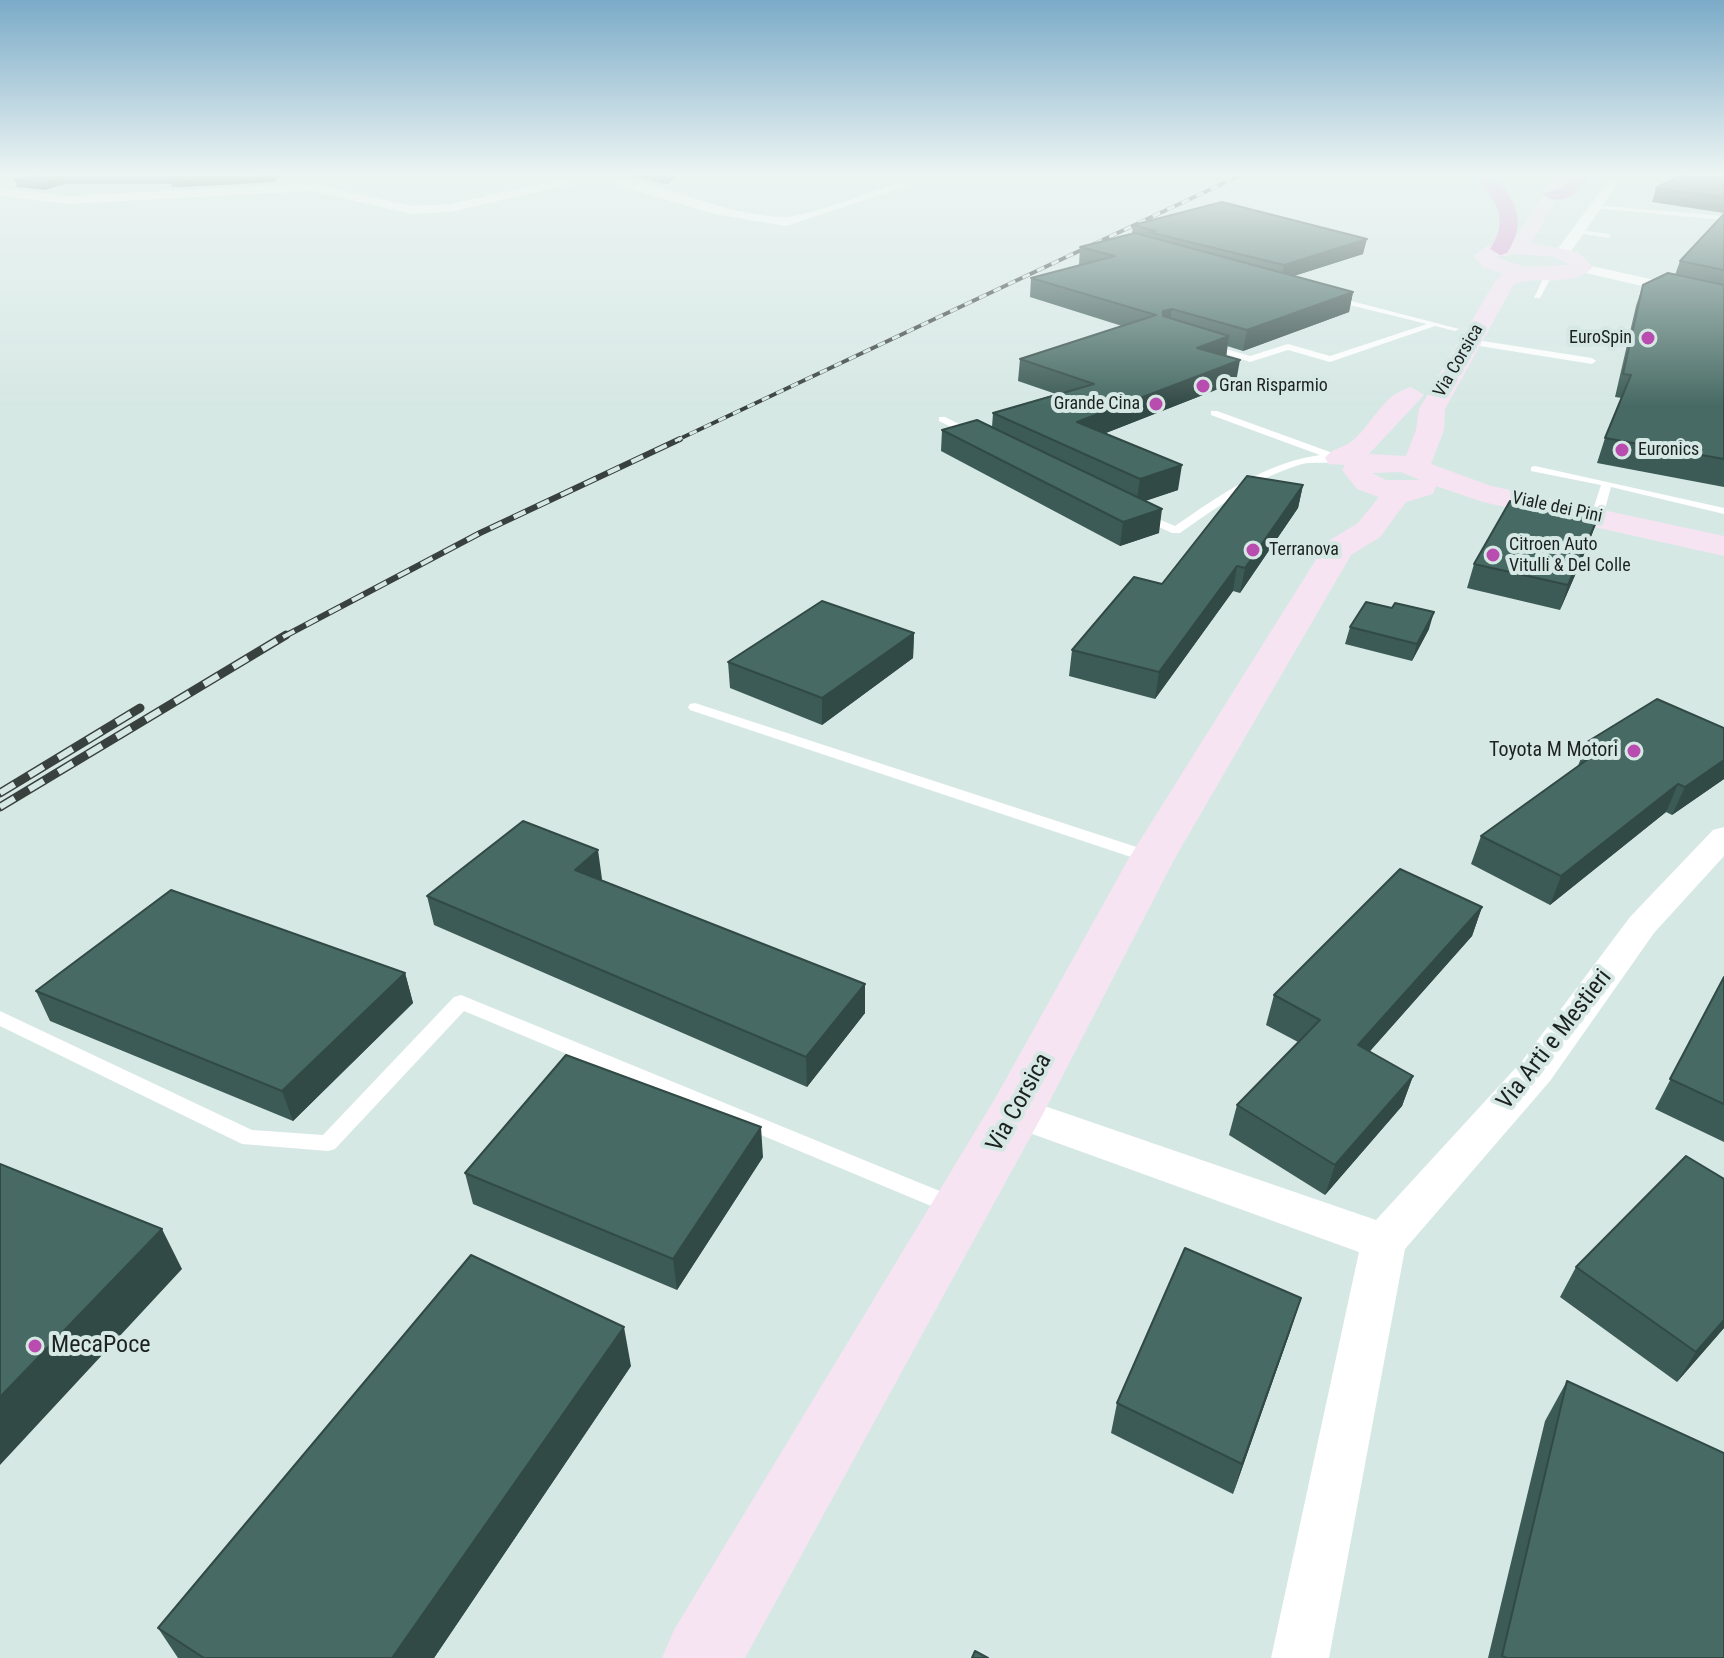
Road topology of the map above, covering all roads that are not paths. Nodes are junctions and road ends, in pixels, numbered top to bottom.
1 (1505, 251) edge
2 (1563, 251) edge
3 (1503, 254) junction
4 (1561, 254) junction
5 (1582, 268) junction
6 (1538, 273) junction
7 (1319, 294) edge
8 (1537, 296) dead end
9 (1724, 300) edge
10 (1454, 332) junction
11 (1193, 342) edge
12 (1592, 361) dead end
13 (1411, 395) junction
14 (1214, 413) dead end
15 (942, 419) dead end
16 (983, 438) edge
17 (1361, 466) junction
18 (1535, 469) dead end
19 (1417, 478) junction
20 (1607, 483) junction
21 (1724, 511) edge
22 (1134, 512) edge
23 (1597, 516) junction
24 (1724, 546) edge
25 (1338, 549) junction
26 (695, 707) dead end
27 (1724, 837) edge
28 (1152, 858) junction
29 (0, 1018) edge
30 (1016, 1112) junction
31 (961, 1209) junction
32 (1384, 1242) junction
33 (702, 1658) edge
34 (1300, 1658) edge

1 - 3 main road, Via Corsica
2 - 4 street
3 - 4 main road
3 - 6 main road, Via Corsica
3 - 10 main road, Via Corsica
4 - 5 main road
5 - 6 main road, Via Corsica
5 - 9 street
6 - 8 lane
6 - 10 main road, Via Corsica
7 - 10 lane
10 - 11 lane
10 - 12 lane
10 - 13 main road, Via Corsica
10 - 19 main road, Via Corsica
13 - 17 main road
13 - 17 main road, Via Corsica
14 - 17 lane
15 - 16 lane
17 - 19 main road
17 - 22 lane
17 - 25 main road, Via Corsica
18 - 20 lane
19 - 23 main road, Viale dei Pini
19 - 25 main road, Via Corsica
20 - 21 lane
20 - 23 lane
23 - 24 main road, Viale dei Pini
25 - 28 main road, Via Corsica
26 - 28 lane
27 - 32 street, Via Arti e Mestieri
28 - 30 main road, Via Corsica
29 - 31 lane
30 - 31 main road, Via Corsica
30 - 32 street
31 - 33 main road, Via Corsica
32 - 34 street

